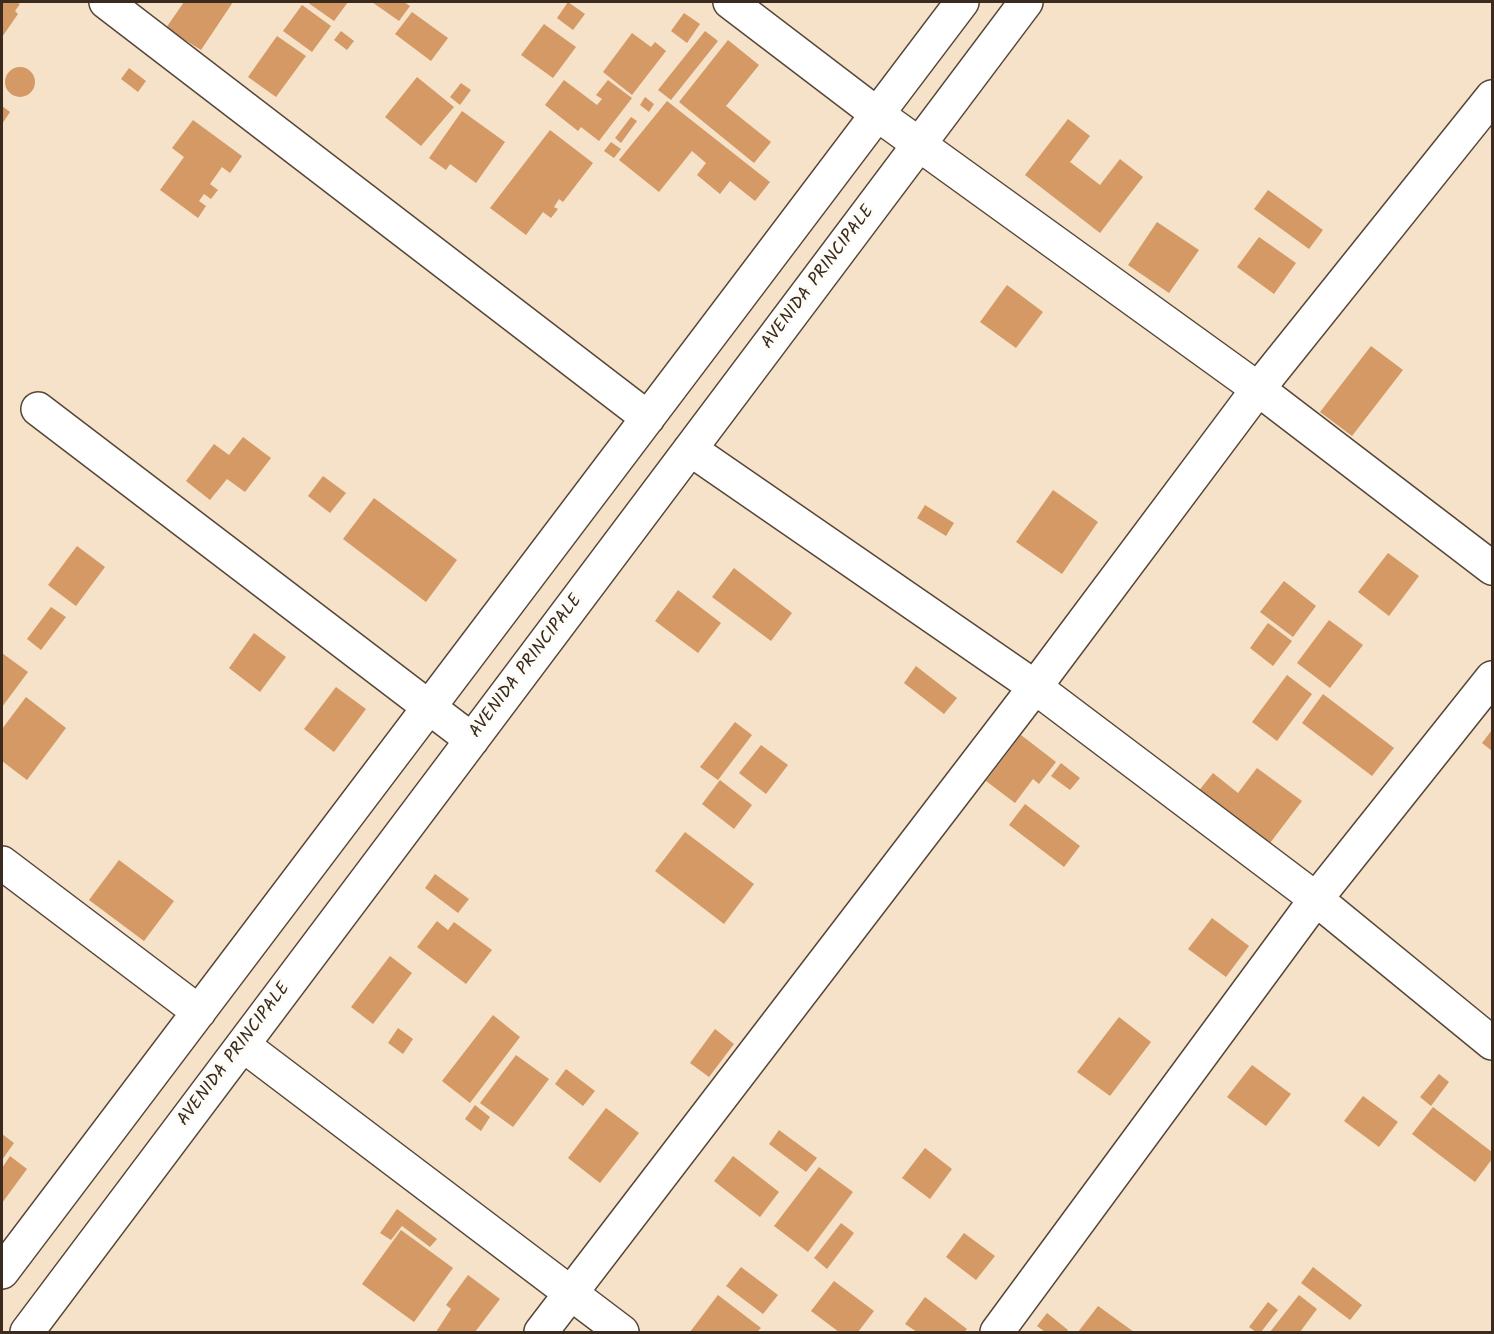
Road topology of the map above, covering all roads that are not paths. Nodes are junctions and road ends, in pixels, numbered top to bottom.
1 (106, 2) edge
2 (730, 2) edge
3 (962, 2) edge
4 (1026, 2) edge
5 (1492, 97) edge
6 (877, 114) junction
7 (919, 145) junction
8 (1258, 389) junction
9 (38, 409) dead end
10 (648, 418) junction
11 (690, 449) junction
12 (1492, 568) edge
13 (1492, 678) edge
14 (1035, 687) junction
15 (428, 708) junction
16 (472, 740) junction
17 (2, 863) edge
18 (1316, 899) junction
19 (199, 1012) junction
20 (1492, 1043) edge
21 (243, 1045) junction
22 (2, 1272) edge
23 (570, 1293) junction
24 (2, 1323) edge
25 (13, 1332) edge
26 (27, 1332) edge
27 (541, 1332) edge
28 (622, 1332) edge
29 (998, 1332) edge

1 - 10 street
2 - 6 street
3 - 6 street
4 - 7 street, AVENIDA PRINCIPALE
5 - 8 street
6 - 7 street
6 - 10 street
7 - 8 street
7 - 11 street, AVENIDA PRINCIPALE
8 - 12 street
8 - 14 street
9 - 15 street
10 - 15 street
11 - 14 street
11 - 16 street, AVENIDA PRINCIPALE
13 - 18 street
14 - 18 street
14 - 23 street
15 - 16 street
15 - 19 street
16 - 21 street, AVENIDA PRINCIPALE
17 - 19 street
18 - 20 street
18 - 29 street
19 - 22 street
21 - 23 street
21 - 26 street, AVENIDA PRINCIPALE
23 - 27 street
23 - 28 street
24 - 25 street

